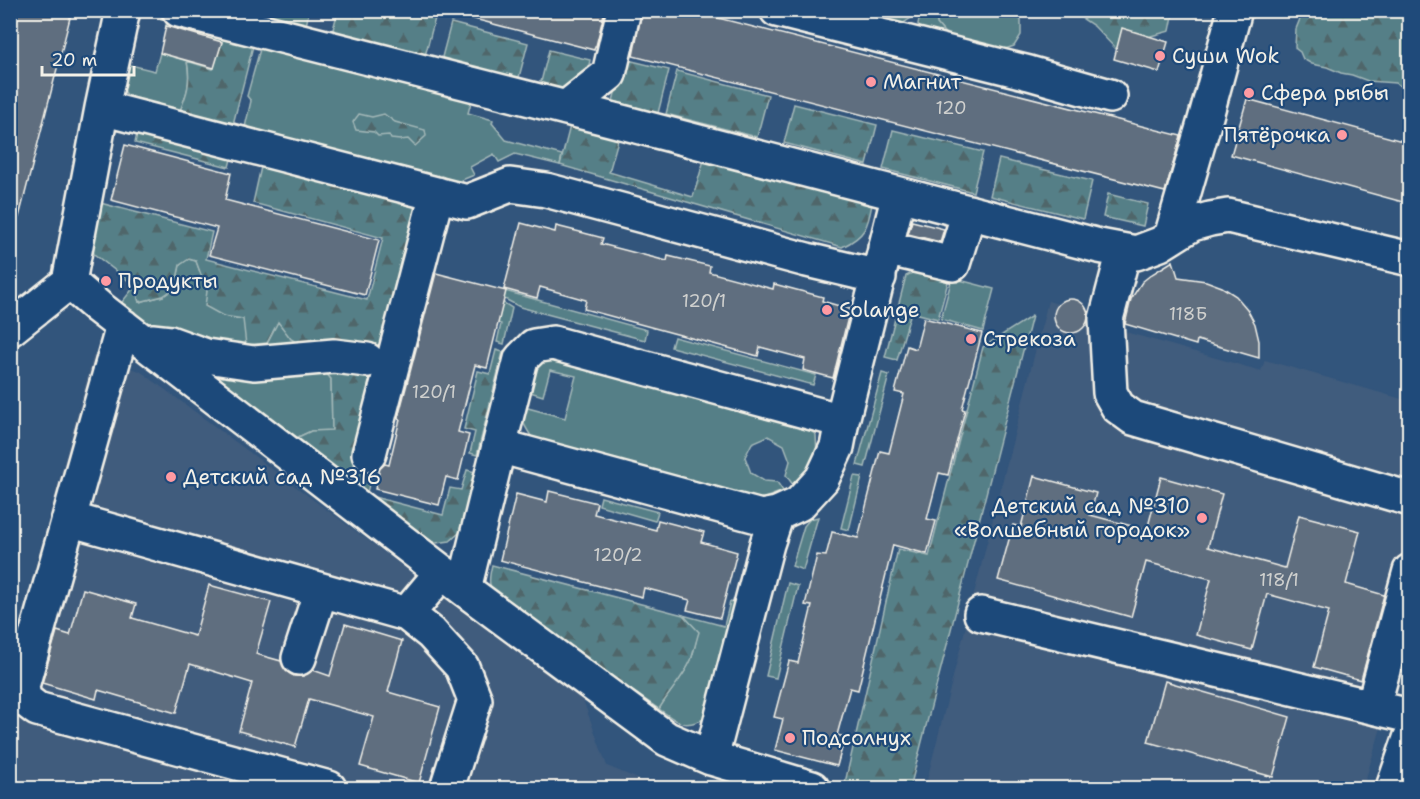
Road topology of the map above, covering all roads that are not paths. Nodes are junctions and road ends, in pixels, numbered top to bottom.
1 (123, 10) edge
2 (179, 10) edge
3 (624, 10) edge
4 (777, 10) edge
5 (1235, 10) edge
6 (1110, 96) dead end
7 (102, 108) junction
8 (566, 108) junction
9 (899, 194) junction
10 (437, 195) junction
11 (969, 212) junction
12 (1171, 237) junction
13 (1124, 251) junction
14 (1410, 259) edge
15 (882, 263) junction
16 (69, 282) junction
17 (10, 329) edge
18 (134, 334) junction
19 (367, 360) dead end
20 (842, 421) junction
21 (499, 446) junction
22 (369, 454) dead end
23 (1410, 499) edge
24 (777, 514) junction
25 (69, 519) junction
26 (1410, 571) edge
27 (453, 580) junction
28 (321, 590) junction
29 (407, 614) junction
30 (981, 614) dead end
31 (299, 658) dead end
32 (1373, 706) junction
33 (1410, 716) edge
34 (1410, 739) edge
35 (711, 758) junction
36 (329, 789) edge
37 (447, 789) edge
38 (813, 789) edge
39 (1393, 789) edge

1 - 7 lane
2 - 8 lane
3 - 8 lane
4 - 6 lane
5 - 12 lane
7 - 10 lane
7 - 16 lane
8 - 9 lane
9 - 11 lane
9 - 15 lane
10 - 15 lane
10 - 22 lane
11 - 13 lane
11 - 15 lane
12 - 13 lane
12 - 14 lane
13 - 23 lane
15 - 20 lane
16 - 17 lane
16 - 18 lane
18 - 19 lane
18 - 25 lane
18 - 27 lane
20 - 21 lane
20 - 24 lane
21 - 24 lane
21 - 27 lane
24 - 35 lane
25 - 28 lane
25 - 36 lane
26 - 32 lane
27 - 29 lane
27 - 35 lane
28 - 29 lane
28 - 31 lane
29 - 37 lane
30 - 32 lane
32 - 33 lane
34 - 39 lane
35 - 38 lane

